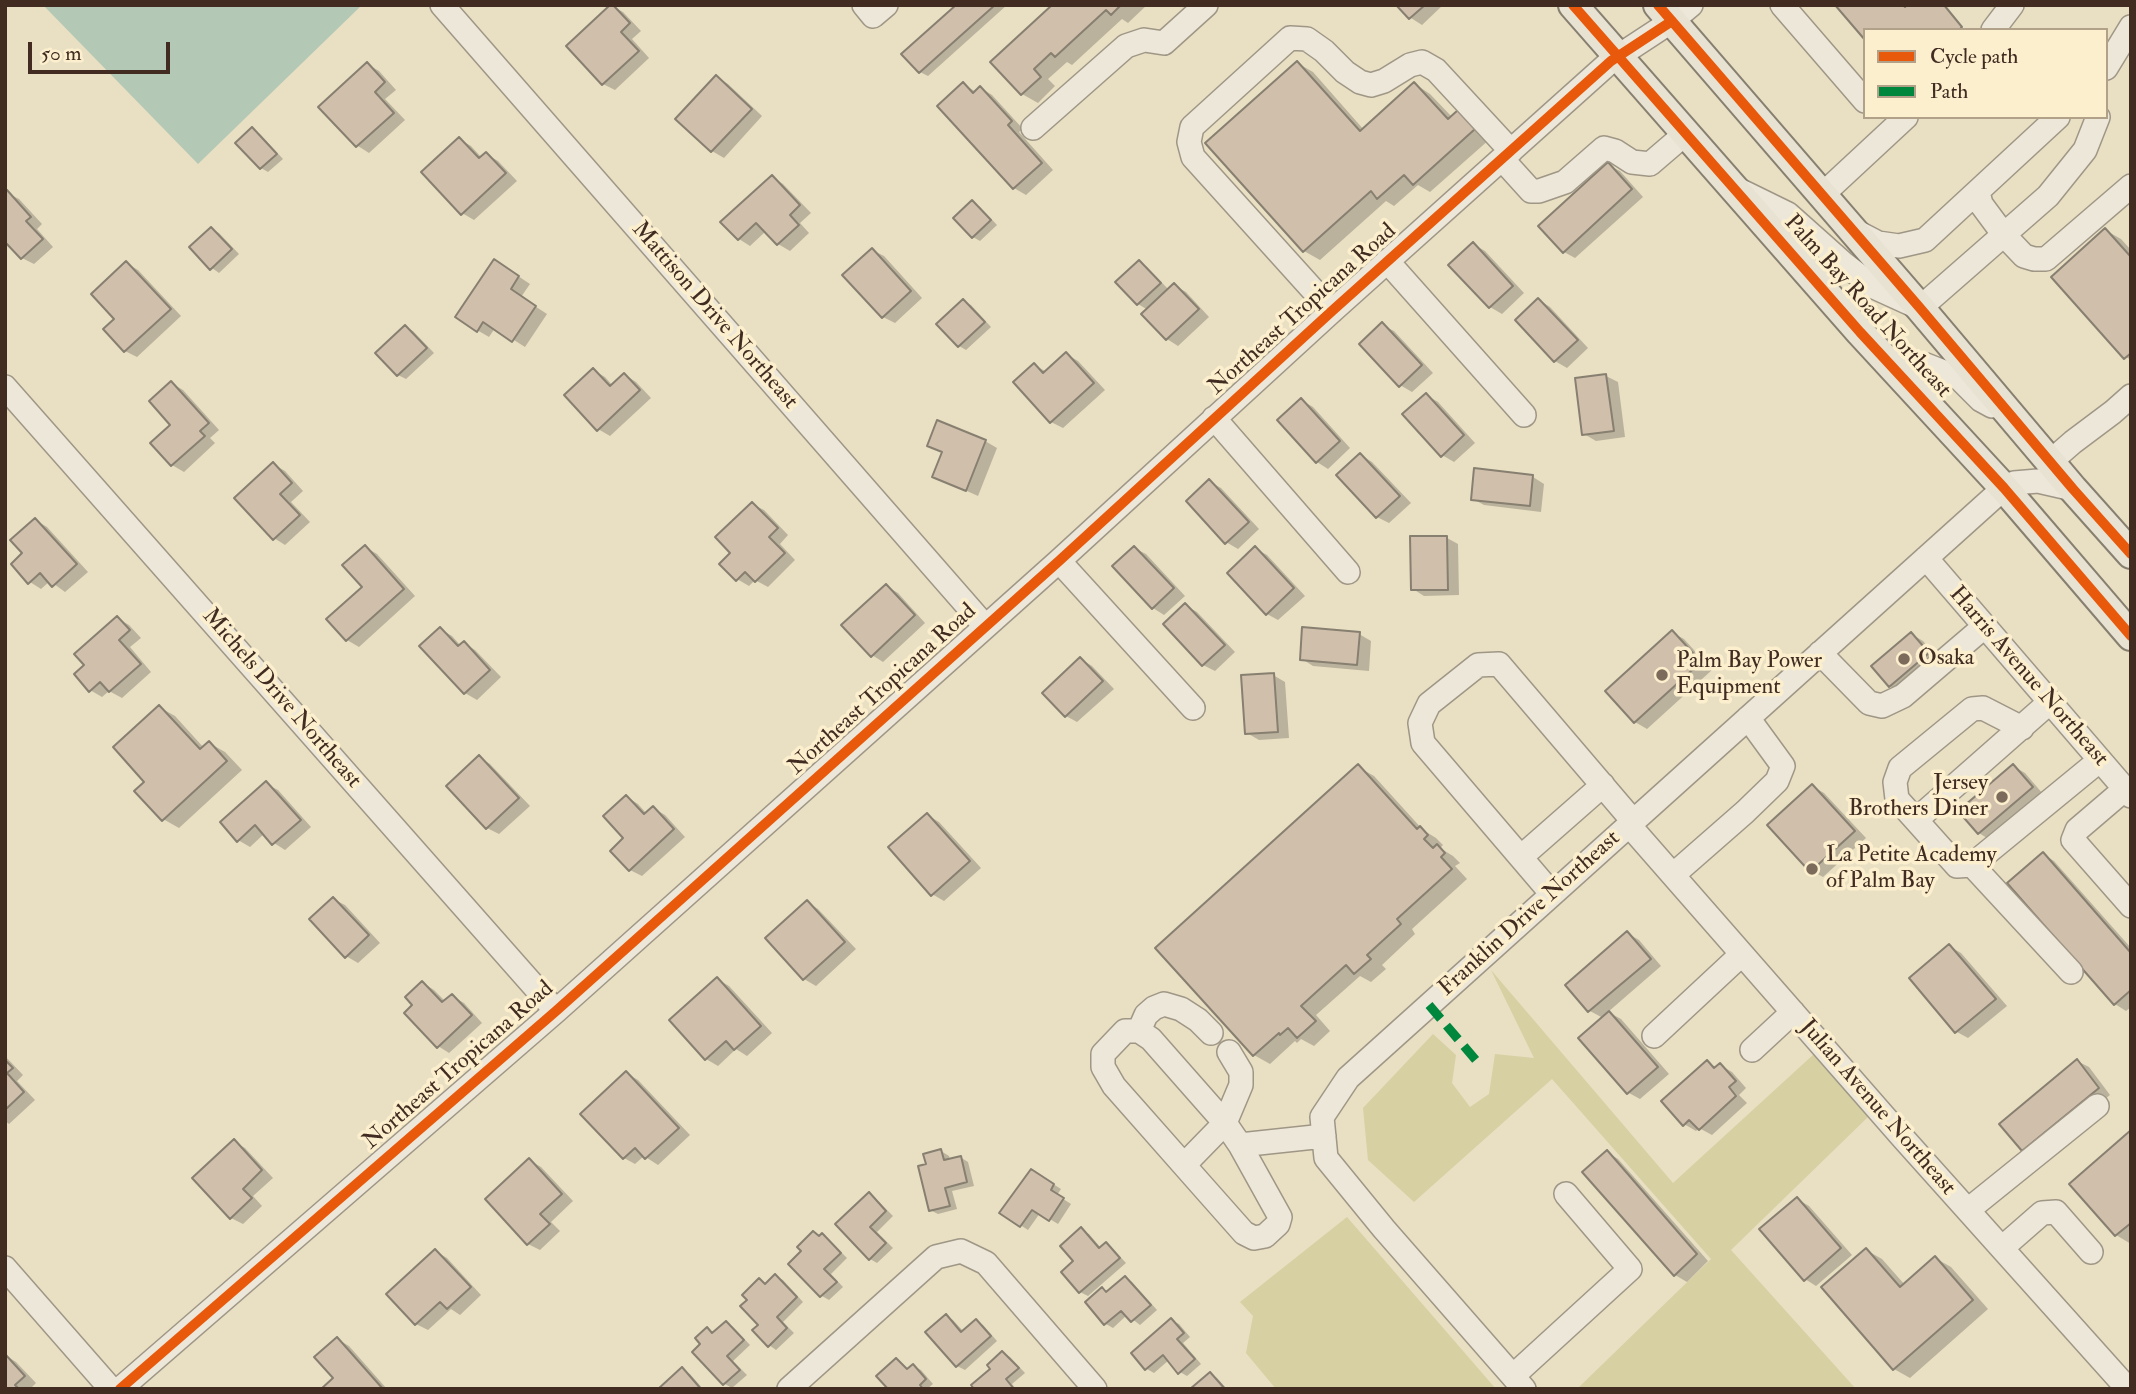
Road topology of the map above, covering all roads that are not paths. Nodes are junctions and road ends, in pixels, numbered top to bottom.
1 (442, 5) edge
2 (864, 5) edge
3 (886, 5) edge
4 (1206, 5) edge
5 (1573, 5) edge
6 (1782, 5) edge
7 (1674, 11) edge
8 (2131, 27) edge
9 (1616, 57) junction
10 (2109, 65) edge
11 (1863, 99) edge
12 (2056, 119) edge
13 (2097, 119) edge
14 (1892, 122) edge
15 (1034, 128) dead end
16 (1685, 134) junction
17 (1506, 155) junction
18 (1731, 186) junction
19 (2130, 189) edge
20 (1978, 192) junction
21 (1822, 195) junction
22 (1852, 229) junction
23 (2004, 236) junction
24 (1387, 261) junction
25 (1920, 308) junction
26 (1332, 312) junction
27 (1883, 357) junction
28 (5, 387) edge
29 (2130, 398) edge
30 (1524, 415) dead end
31 (2011, 415) junction
32 (1214, 418) junction
33 (2050, 462) junction
34 (2004, 488) junction
35 (2073, 489) junction
36 (2131, 554) edge
37 (1926, 558) junction
38 (1059, 561) junction
39 (1348, 572) dead end
40 (985, 626) junction
41 (1985, 626) junction
42 (2131, 636) edge
43 (1820, 653) junction
44 (2050, 702) junction
45 (1193, 708) dead end
46 (1748, 718) junction
47 (2022, 728) junction
48 (2100, 760) junction
49 (1603, 785) junction
50 (2128, 793) edge
51 (1916, 820) junction
52 (1631, 823) junction
53 (1521, 857) junction
54 (1972, 865) junction
55 (1673, 875) junction
56 (1552, 894) junction
57 (2131, 906) edge
58 (1742, 954) junction
59 (2071, 972) dead end
60 (556, 1011) junction
61 (1793, 1013) junction
62 (1139, 1031) junction
63 (1211, 1032) dead end
64 (1654, 1036) dead end
65 (1752, 1050) dead end
66 (1229, 1052) dead end
67 (2097, 1106) dead end
68 (1225, 1123) junction
69 (1324, 1136) junction
70 (1240, 1145) junction
71 (1184, 1165) junction
72 (1566, 1194) dead end
73 (1968, 1210) junction
74 (2002, 1248) junction
75 (2091, 1252) dead end
76 (5, 1268) edge
77 (1519, 1382) edge
78 (795, 1387) edge
79 (111, 1389) edge
80 (120, 1389) edge
81 (1095, 1389) edge
82 (2128, 1389) edge

1 - 40 street, Mattison Drive Northeast
2 - 3 street
4 - 15 street
5 - 9 main road, Palm Bay Road Northeast
6 - 11 street
7 - 9 street, Northeast Tropicana Road
7 - 21 main road, Palm Bay Road Northeast
8 - 10 street
9 - 16 main road, Palm Bay Road Northeast
9 - 17 street, Northeast Tropicana Road
12 - 20 street
13 - 23 street
14 - 21 street
16 - 17 street
16 - 18 main road, Palm Bay Road Northeast
17 - 24 street, Northeast Tropicana Road
17 - 26 street
18 - 25 street
18 - 27 main road, Palm Bay Road Northeast
19 - 23 street
20 - 22 street
20 - 23 street
21 - 22 main road, Palm Bay Road Northeast
22 - 25 main road, Palm Bay Road Northeast
23 - 25 street
24 - 26 street, Northeast Tropicana Road
24 - 30 street
25 - 31 main road, Palm Bay Road Northeast
26 - 32 street, Northeast Tropicana Road
27 - 31 street
27 - 34 main road, Palm Bay Road Northeast
28 - 60 street, Michels Drive Northeast
29 - 33 street
31 - 33 main road, Palm Bay Road Northeast
32 - 38 street, Northeast Tropicana Road
32 - 39 street
33 - 35 main road, Palm Bay Road Northeast
34 - 35 street
34 - 37 street, Franklin Drive Northeast
34 - 42 main road, Palm Bay Road Northeast
35 - 36 main road, Palm Bay Road Northeast
37 - 41 street, Harris Avenue Northeast
37 - 43 street, Franklin Drive Northeast
38 - 40 street, Northeast Tropicana Road
38 - 45 street
40 - 60 street, Northeast Tropicana Road
41 - 43 street
41 - 44 street, Harris Avenue Northeast
43 - 46 street, Franklin Drive Northeast
44 - 47 street
44 - 48 street, Harris Avenue Northeast
46 - 52 street, Franklin Drive Northeast
46 - 55 street
47 - 51 street
47 - 51 street
48 - 50 street, Harris Avenue Northeast
48 - 54 street
49 - 52 street, Julian Avenue Northeast
49 - 53 street
49 - 53 street, Julian Avenue Northeast
50 - 57 street
51 - 54 street
52 - 55 street, Julian Avenue Northeast
52 - 56 street, Franklin Drive Northeast
53 - 56 street
54 - 59 street
55 - 58 street, Julian Avenue Northeast
56 - 69 street, Franklin Drive Northeast
58 - 61 street, Julian Avenue Northeast
58 - 64 street
60 - 80 street, Northeast Tropicana Road
61 - 65 street
61 - 73 street, Julian Avenue Northeast
62 - 63 street
62 - 68 street
62 - 71 street
66 - 68 street
67 - 73 street
68 - 70 street
68 - 71 street
69 - 70 street
69 - 77 street, Franklin Drive Northeast
70 - 71 street
72 - 77 street
73 - 74 street, Julian Avenue Northeast
74 - 75 street
74 - 82 street, Julian Avenue Northeast
76 - 79 street
78 - 81 street

